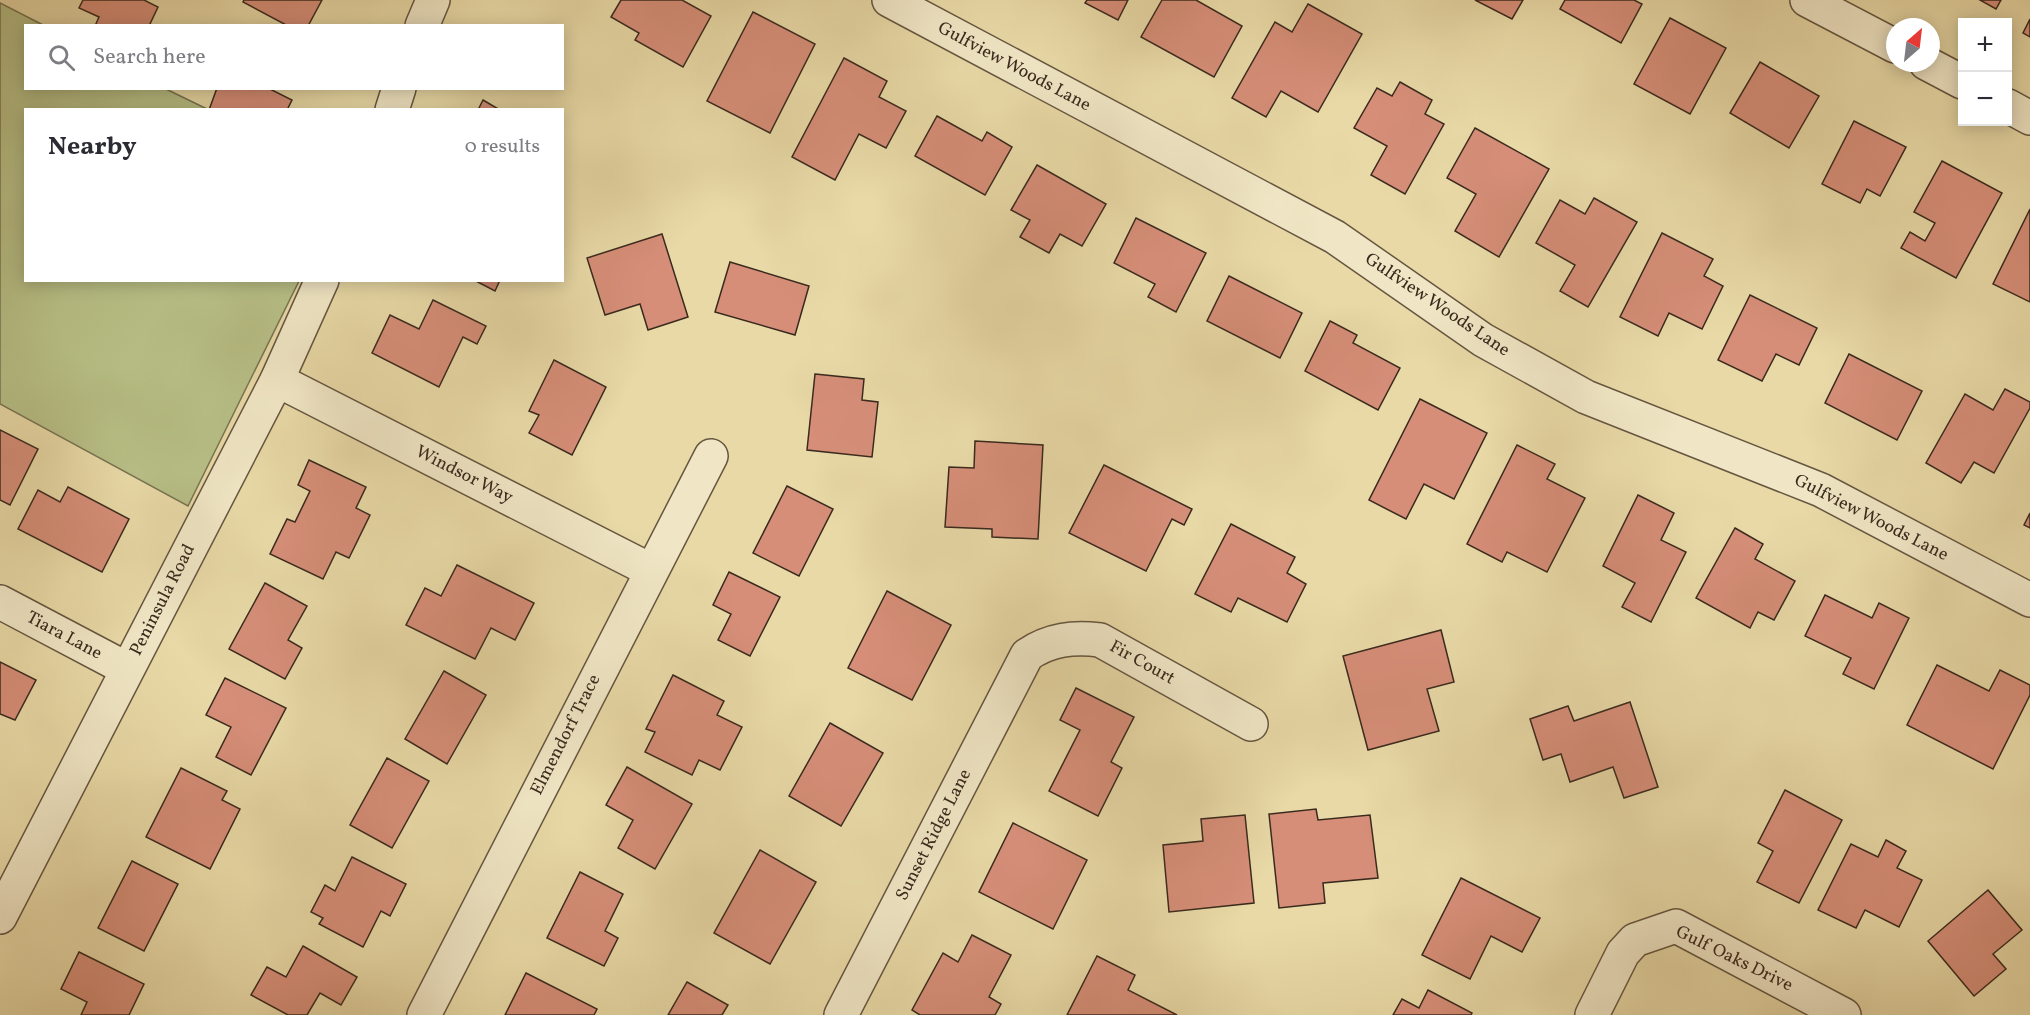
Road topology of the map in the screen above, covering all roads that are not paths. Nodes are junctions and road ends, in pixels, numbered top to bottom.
1 (433, 0) edge
2 (889, 0) edge
3 (1808, 0) edge
4 (423, 24) edge
5 (1886, 41) edge
6 (1940, 70) edge
7 (1958, 80) edge
8 (398, 90) edge
9 (393, 108) edge
10 (2012, 109) edge
11 (2030, 118) edge
12 (321, 282) edge
13 (277, 380) junction
14 (711, 456) dead end
15 (650, 570) junction
16 (2030, 600) edge
17 (0, 602) edge
18 (1027, 655) joint
19 (128, 669) junction
20 (1251, 724) dead end
21 (0, 917) edge
22 (424, 1015) edge
23 (841, 1015) edge
24 (1592, 1015) edge
25 (1844, 1015) edge

1 - 4 street
2 - 16 street, Gulfview Woods Lane
3 - 5 street
6 - 7 street
8 - 9 street
10 - 11 street
12 - 13 street, Peninsula Road
13 - 15 street, Windsor Way
13 - 19 street, Peninsula Road
14 - 15 street, Elmendorf Trace
15 - 22 street, Elmendorf Trace
17 - 19 street, Tiara Lane
18 - 20 street, Fir Court
18 - 23 street, Sunset Ridge Lane
19 - 21 street, Peninsula Road
24 - 25 street, Gulf Oaks Drive

